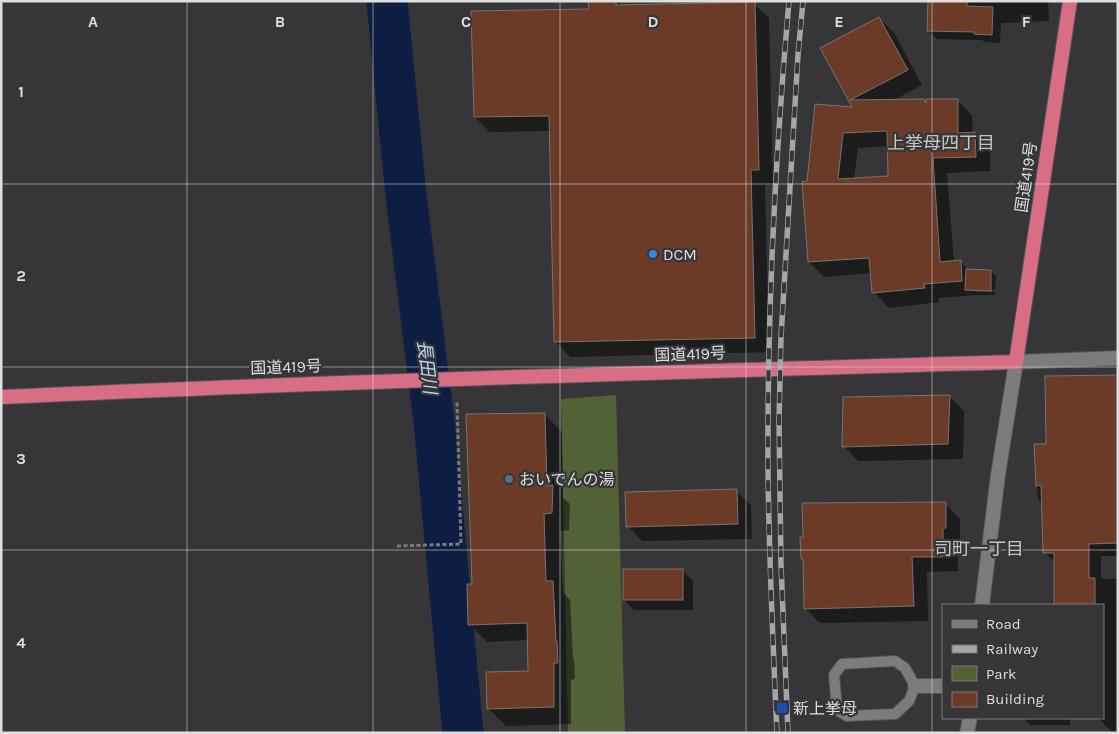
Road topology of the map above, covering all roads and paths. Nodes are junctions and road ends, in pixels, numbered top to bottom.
1 (1070, 1) edge
2 (1118, 358) edge
3 (1016, 362) junction
4 (1, 397) edge
5 (457, 402) dead end
6 (397, 546) dead end
7 (982, 604) edge
8 (915, 686) junction
9 (942, 686) edge
10 (970, 719) edge
11 (967, 733) edge

1 - 3 highway, 国道419号
2 - 3 street
3 - 4 highway, 国道419号
3 - 7 street
5 - 6 path
8 - 8 lane
8 - 9 street
10 - 11 street

